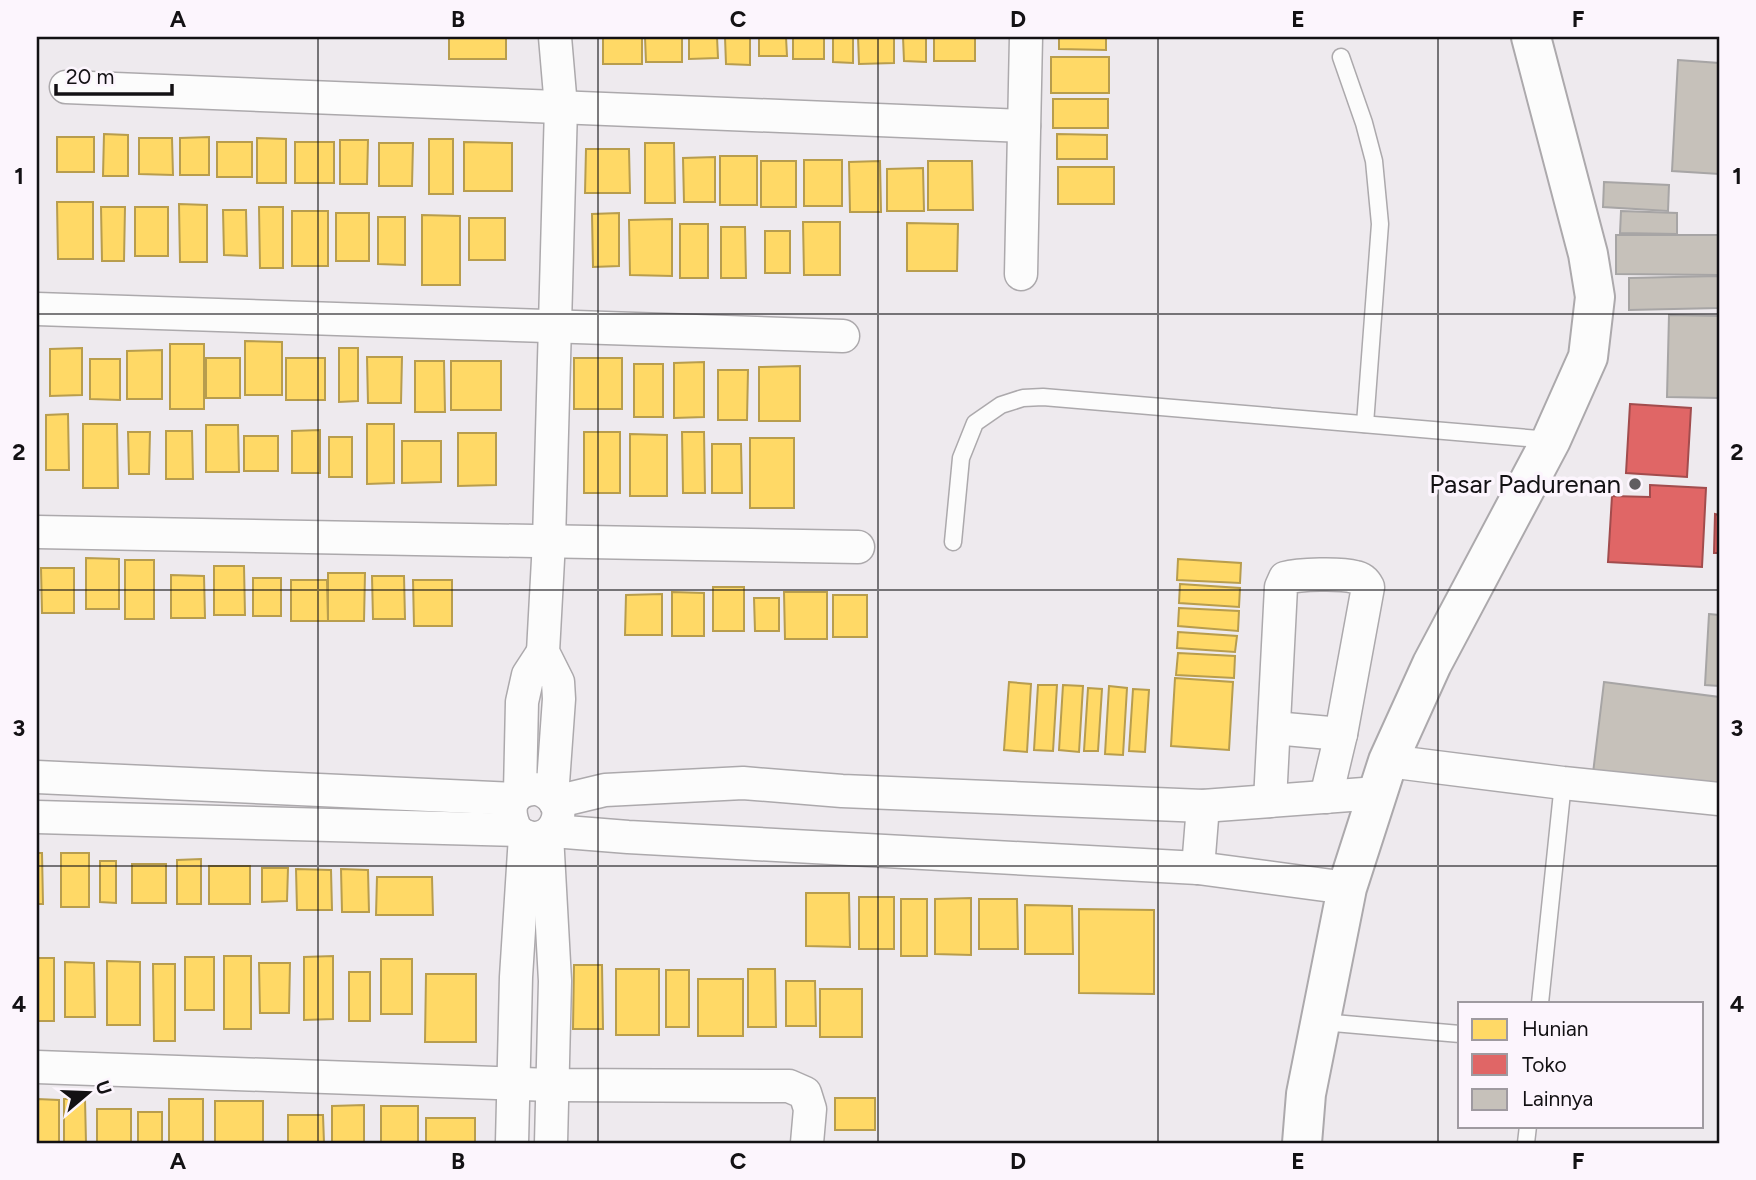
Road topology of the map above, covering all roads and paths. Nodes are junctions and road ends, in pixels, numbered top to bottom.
1 (555, 37) edge
2 (1026, 37) edge
3 (1531, 37) edge
4 (1340, 57) dead end
5 (66, 87) dead end
6 (561, 107) junction
7 (1024, 126) junction
8 (1021, 274) dead end
9 (37, 309) edge
10 (555, 327) junction
11 (843, 336) dead end
12 (1366, 424) junction
13 (1551, 440) junction
14 (37, 532) edge
15 (549, 541) junction
16 (953, 542) dead end
17 (858, 547) dead end
18 (543, 652) junction
19 (1274, 727) junction
20 (1341, 734) junction
21 (37, 777) edge
22 (1383, 777) junction
23 (1563, 783) junction
24 (517, 796) junction
25 (1326, 797) junction
26 (1719, 799) edge
27 (1270, 802) junction
28 (1203, 806) junction
29 (37, 817) edge
30 (542, 822) junction
31 (1198, 868) junction
32 (1347, 888) junction
33 (1540, 1002) edge
34 (1322, 1022) junction
35 (1458, 1034) edge
36 (37, 1067) edge
37 (513, 1083) junction
38 (552, 1085) junction
39 (512, 1143) edge
40 (551, 1143) edge
41 (807, 1143) edge
42 (1302, 1143) edge

1 - 6 street
2 - 7 street
3 - 13 main road
4 - 12 lane
5 - 6 street
6 - 7 street
6 - 10 street
7 - 8 street
9 - 10 street
10 - 11 street
10 - 15 street
12 - 13 lane
12 - 16 lane
13 - 22 main road
14 - 15 street
15 - 17 street
15 - 18 street
18 - 24 street
18 - 30 street
19 - 20 street
19 - 20 street
19 - 27 street
20 - 25 street
21 - 24 street
22 - 23 street
22 - 25 street
22 - 32 main road
23 - 26 street
23 - 33 lane
24 - 30 street
25 - 27 street
27 - 28 street
28 - 30 street
28 - 31 street
29 - 30 street
30 - 31 street
30 - 37 street
30 - 38 street
31 - 32 street
32 - 34 main road
34 - 35 lane
34 - 42 main road
36 - 37 street
37 - 38 street
37 - 39 street
38 - 40 street
38 - 41 street

